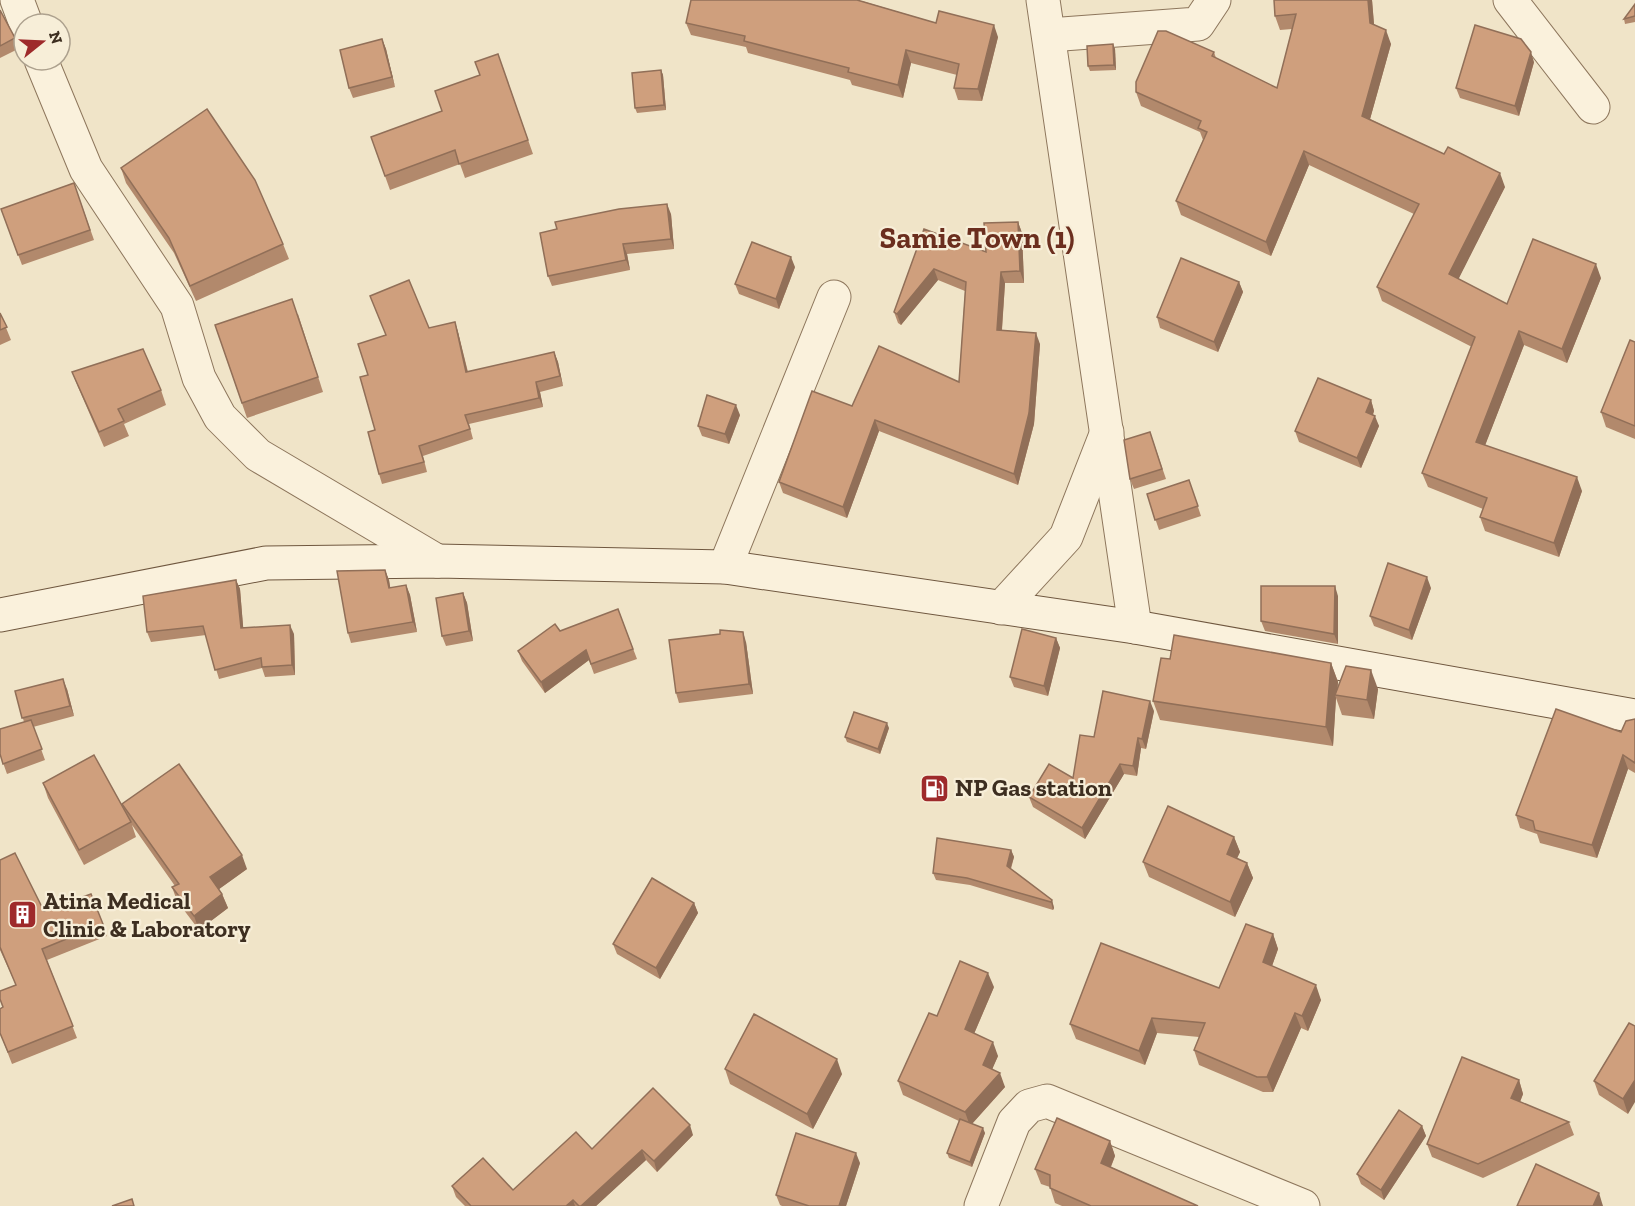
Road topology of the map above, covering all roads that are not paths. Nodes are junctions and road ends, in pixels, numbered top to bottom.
1 (1043, 0) edge
2 (1214, 0) edge
3 (1510, 0) edge
4 (1049, 35) junction
5 (46, 72) edge
6 (1593, 107) dead end
7 (834, 297) dead end
8 (1107, 432) junction
9 (437, 561) junction
10 (725, 567) junction
11 (1001, 608) junction
12 (0, 615) edge
13 (1135, 627) junction
14 (1635, 716) edge
15 (981, 1206) edge
16 (1303, 1206) edge

1 - 4 street
2 - 4 street
3 - 6 street
4 - 8 street
5 - 9 street
7 - 10 street
8 - 11 street
8 - 13 street
9 - 10 street
9 - 12 street
10 - 11 street
11 - 13 street
13 - 14 street
15 - 16 street

